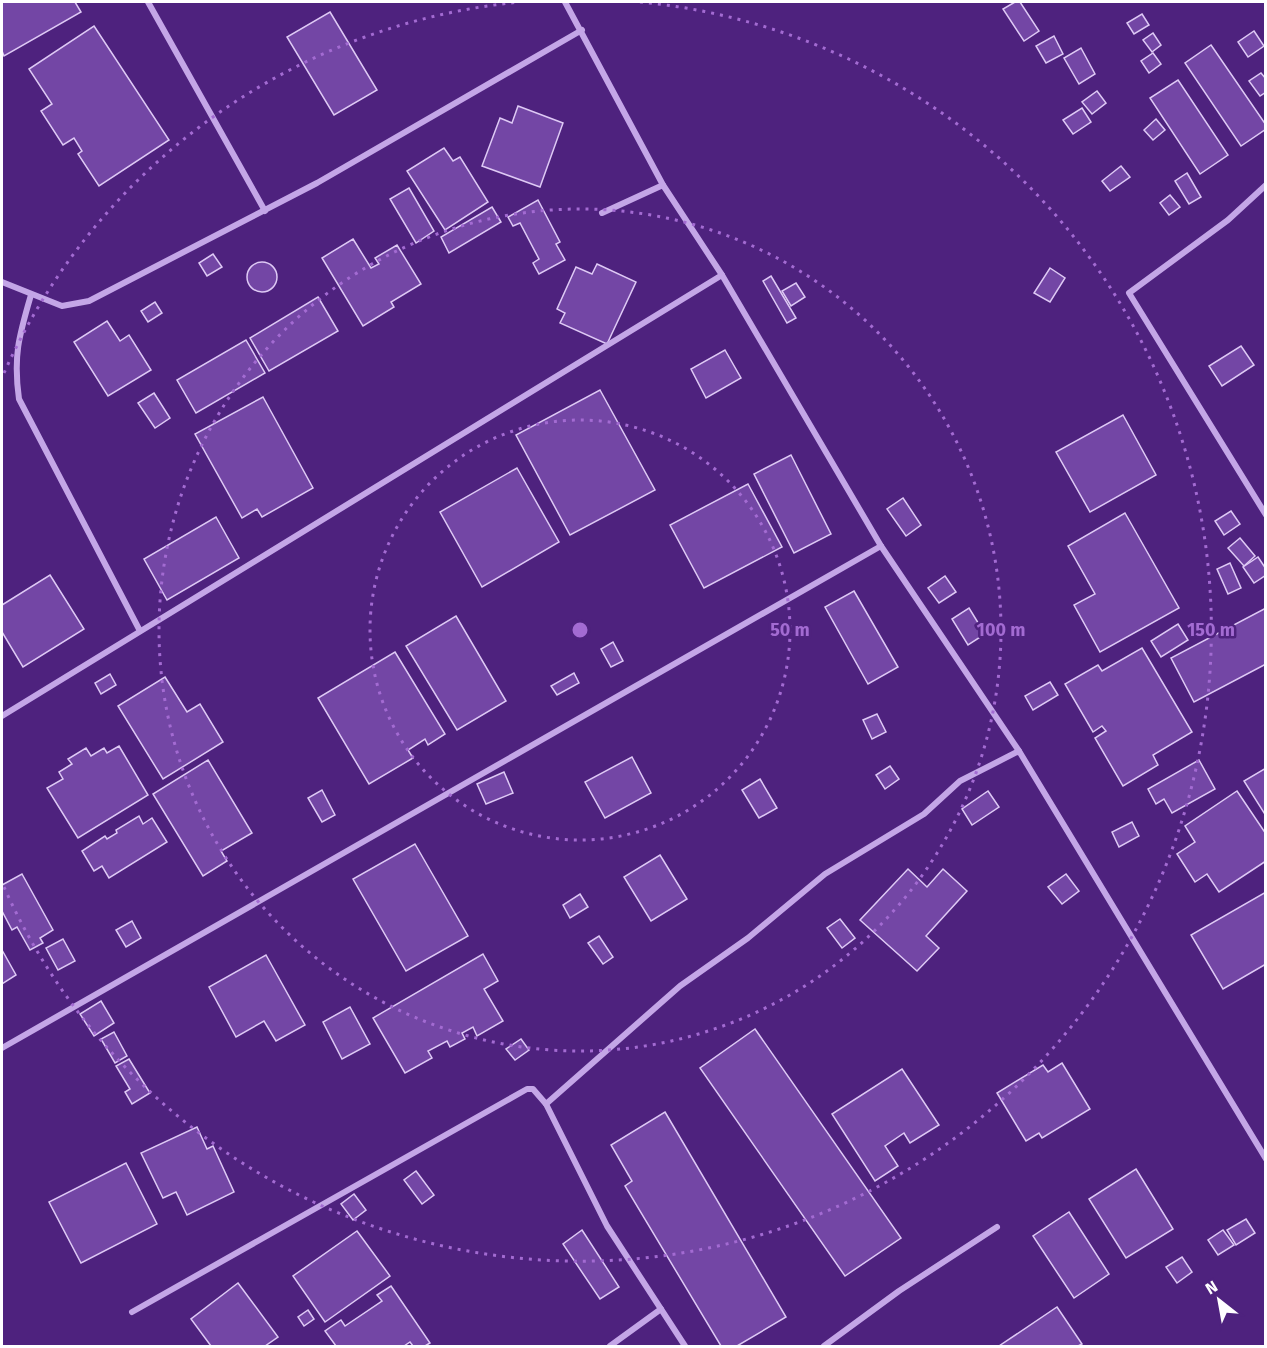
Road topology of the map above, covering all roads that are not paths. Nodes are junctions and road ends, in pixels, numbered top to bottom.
1 (148, 2) edge
2 (565, 2) edge
3 (582, 30) junction
4 (663, 185) junction
5 (1266, 185) edge
6 (265, 211) junction
7 (602, 213) dead end
8 (723, 275) junction
9 (2, 282) edge
10 (31, 296) junction
11 (1266, 515) edge
12 (881, 546) junction
13 (140, 631) junction
14 (2, 716) edge
15 (1019, 751) junction
16 (2, 1048) edge
17 (546, 1104) junction
18 (1266, 1159) edge
19 (997, 1227) dead end
20 (661, 1309) junction
21 (132, 1312) dead end
22 (610, 1347) edge
23 (685, 1347) edge
24 (824, 1347) edge

1 - 6 street
2 - 3 street
3 - 4 street
3 - 6 street
4 - 7 street
4 - 8 street
5 - 11 street
6 - 10 street
8 - 12 street
8 - 13 street
9 - 10 street
10 - 13 street
12 - 15 street
12 - 16 street
13 - 14 street
15 - 17 street
15 - 18 street
17 - 20 street
17 - 21 street
19 - 24 street
20 - 22 street
20 - 23 street

